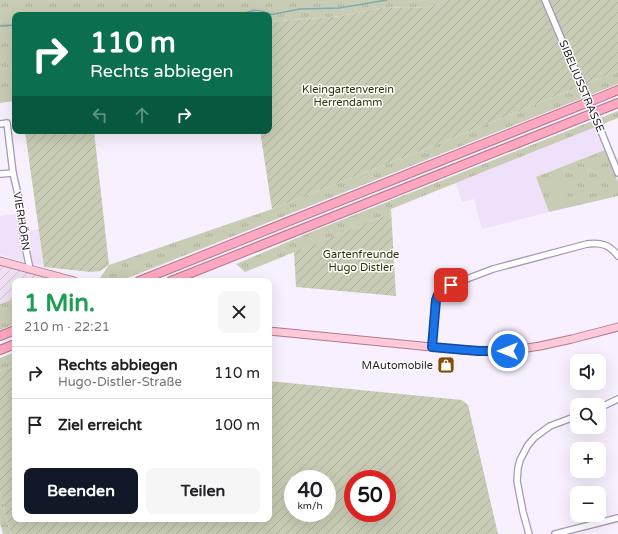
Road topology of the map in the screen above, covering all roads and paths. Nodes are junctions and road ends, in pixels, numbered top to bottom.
1 (546, 0) edge
2 (618, 90) edge
3 (618, 103) edge
4 (0, 124) edge
5 (13, 172) junction
6 (618, 173) edge
7 (0, 174) edge
8 (618, 256) edge
9 (0, 261) edge
10 (30, 269) junction
11 (63, 278) edge
12 (148, 278) edge
13 (179, 278) edge
14 (618, 327) edge
15 (12, 331) edge
16 (272, 331) edge
17 (0, 336) edge
18 (12, 345) edge
19 (432, 347) junction
20 (0, 350) edge
21 (618, 399) edge
22 (606, 405) edge
23 (570, 419) edge
24 (618, 518) edge
25 (529, 534) edge
26 (555, 534) edge

1 - 6 street, SIBELIUSSTRASSE
2 - 12 highway
3 - 13 highway
4 - 5 street, VIERHÖRN
5 - 7 street
5 - 10 street, VIERHÖRN
8 - 19 street
9 - 10 main road
10 - 11 main road
14 - 19 main road
15 - 17 highway
16 - 19 main road
18 - 20 highway
21 - 22 street
23 - 25 street
24 - 26 street

